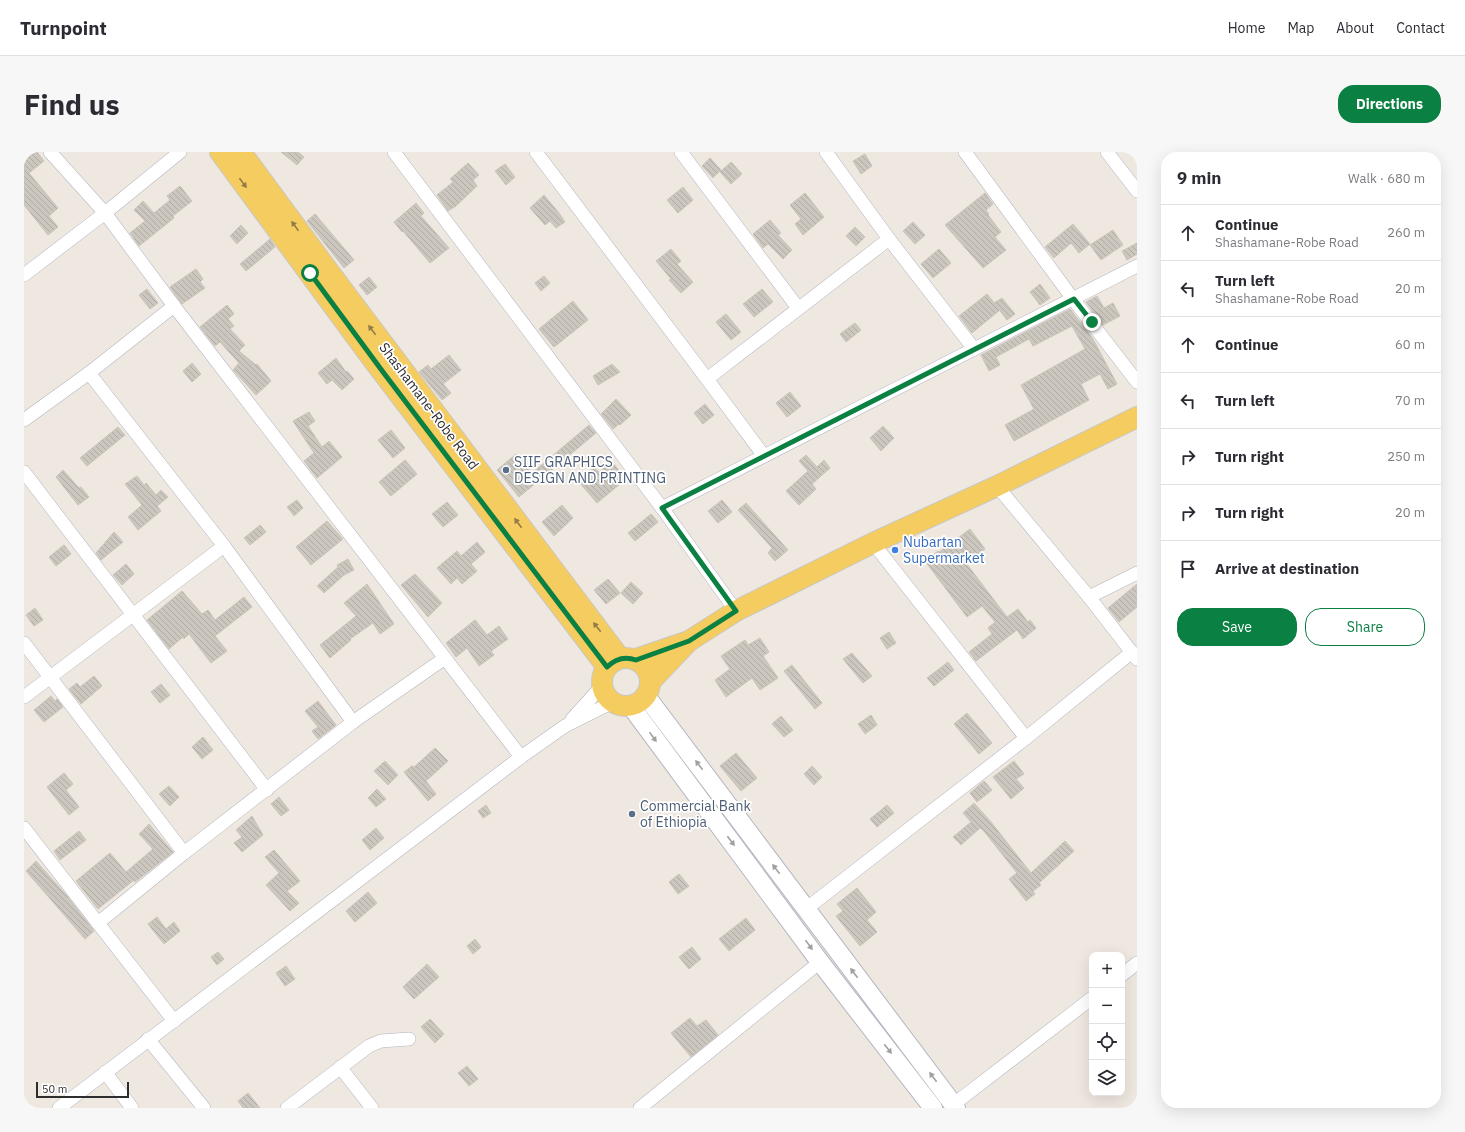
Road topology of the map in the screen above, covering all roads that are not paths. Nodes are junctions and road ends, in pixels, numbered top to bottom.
1 (50, 152) edge
2 (180, 152) edge
3 (220, 152) edge
4 (240, 152) edge
5 (394, 152) edge
6 (536, 152) edge
7 (681, 152) edge
8 (965, 152) edge
9 (1107, 152) edge
10 (829, 153) edge
11 (1137, 191) edge
12 (105, 213) junction
13 (889, 239) junction
14 (1137, 266) edge
15 (24, 275) edge
16 (1074, 299) junction
17 (174, 306) junction
18 (798, 308) junction
19 (974, 349) junction
20 (89, 373) junction
21 (707, 379) junction
22 (1137, 382) edge
23 (1137, 417) edge
24 (24, 420) edge
25 (764, 456) junction
26 (24, 472) edge
27 (997, 486) junction
28 (662, 508) junction
29 (874, 543) junction
30 (224, 546) junction
31 (1137, 573) edge
32 (1089, 597) junction
33 (736, 611) junction
34 (133, 615) junction
35 (689, 641) junction
36 (24, 643) edge
37 (1135, 656) edge
38 (445, 658) junction
39 (621, 661) junction
40 (50, 676) junction
41 (628, 694) junction
42 (24, 697) edge
43 (353, 722) junction
44 (565, 726) junction
45 (1026, 738) junction
46 (521, 757) junction
47 (267, 790) junction
48 (24, 828) edge
49 (184, 853) junction
50 (806, 909) junction
51 (98, 923) junction
52 (820, 962) junction
53 (1137, 963) edge
54 (1125, 973) edge
55 (1089, 1000) edge
56 (174, 1021) junction
57 (148, 1039) junction
58 (409, 1039) dead end
59 (340, 1067) junction
60 (105, 1072) junction
61 (955, 1106) edge
62 (59, 1108) edge
63 (132, 1108) edge
64 (204, 1108) edge
65 (287, 1108) edge
66 (372, 1108) edge
67 (640, 1108) edge
68 (933, 1108) edge

1 - 12 street
2 - 12 street
3 -> 39 main road, Shashamane-Robe Road
39 -> 4 main road, Shashamane-Robe Road
5 - 28 street
6 - 21 street
7 - 18 street
8 - 16 street
9 - 11 street
10 - 13 street
12 - 15 street
12 - 17 street
13 - 18 street
13 - 19 street
14 - 16 street
16 - 19 street
16 - 22 street
17 - 20 street
17 - 38 street
18 - 21 street
19 - 25 street
20 - 24 street
20 - 30 street
21 - 25 street
23 - 27 main road
25 - 28 street
26 - 34 street
27 - 29 main road
27 - 32 street
28 - 33 street
29 - 33 main road
29 - 45 street
30 - 34 street
30 - 43 street
31 - 32 street
32 - 37 street
33 - 35 main road
34 - 40 street
34 - 47 street
35 - 39 main road
35 - 41 main road
36 - 40 street
37 - 45 street
38 - 43 street
38 - 46 street
39 - 41 main road
39 - 41 main road, Shashamane-Robe Road
40 - 42 street
40 - 49 street
41 - 44 street
41 - 44 street
50 -> 41 main road
41 -> 52 main road
43 - 47 street
44 - 46 street
45 - 50 street
46 - 56 street
47 - 49 street
48 - 51 street
49 - 51 street
61 -> 50 main road
51 - 56 street
52 - 67 street
52 -> 68 main road
53 - 54 street
55 - 61 street
56 - 57 street
57 - 60 street
57 - 64 street
58 - 59 street
59 - 65 street
59 - 66 street
60 - 62 street
60 - 63 street

